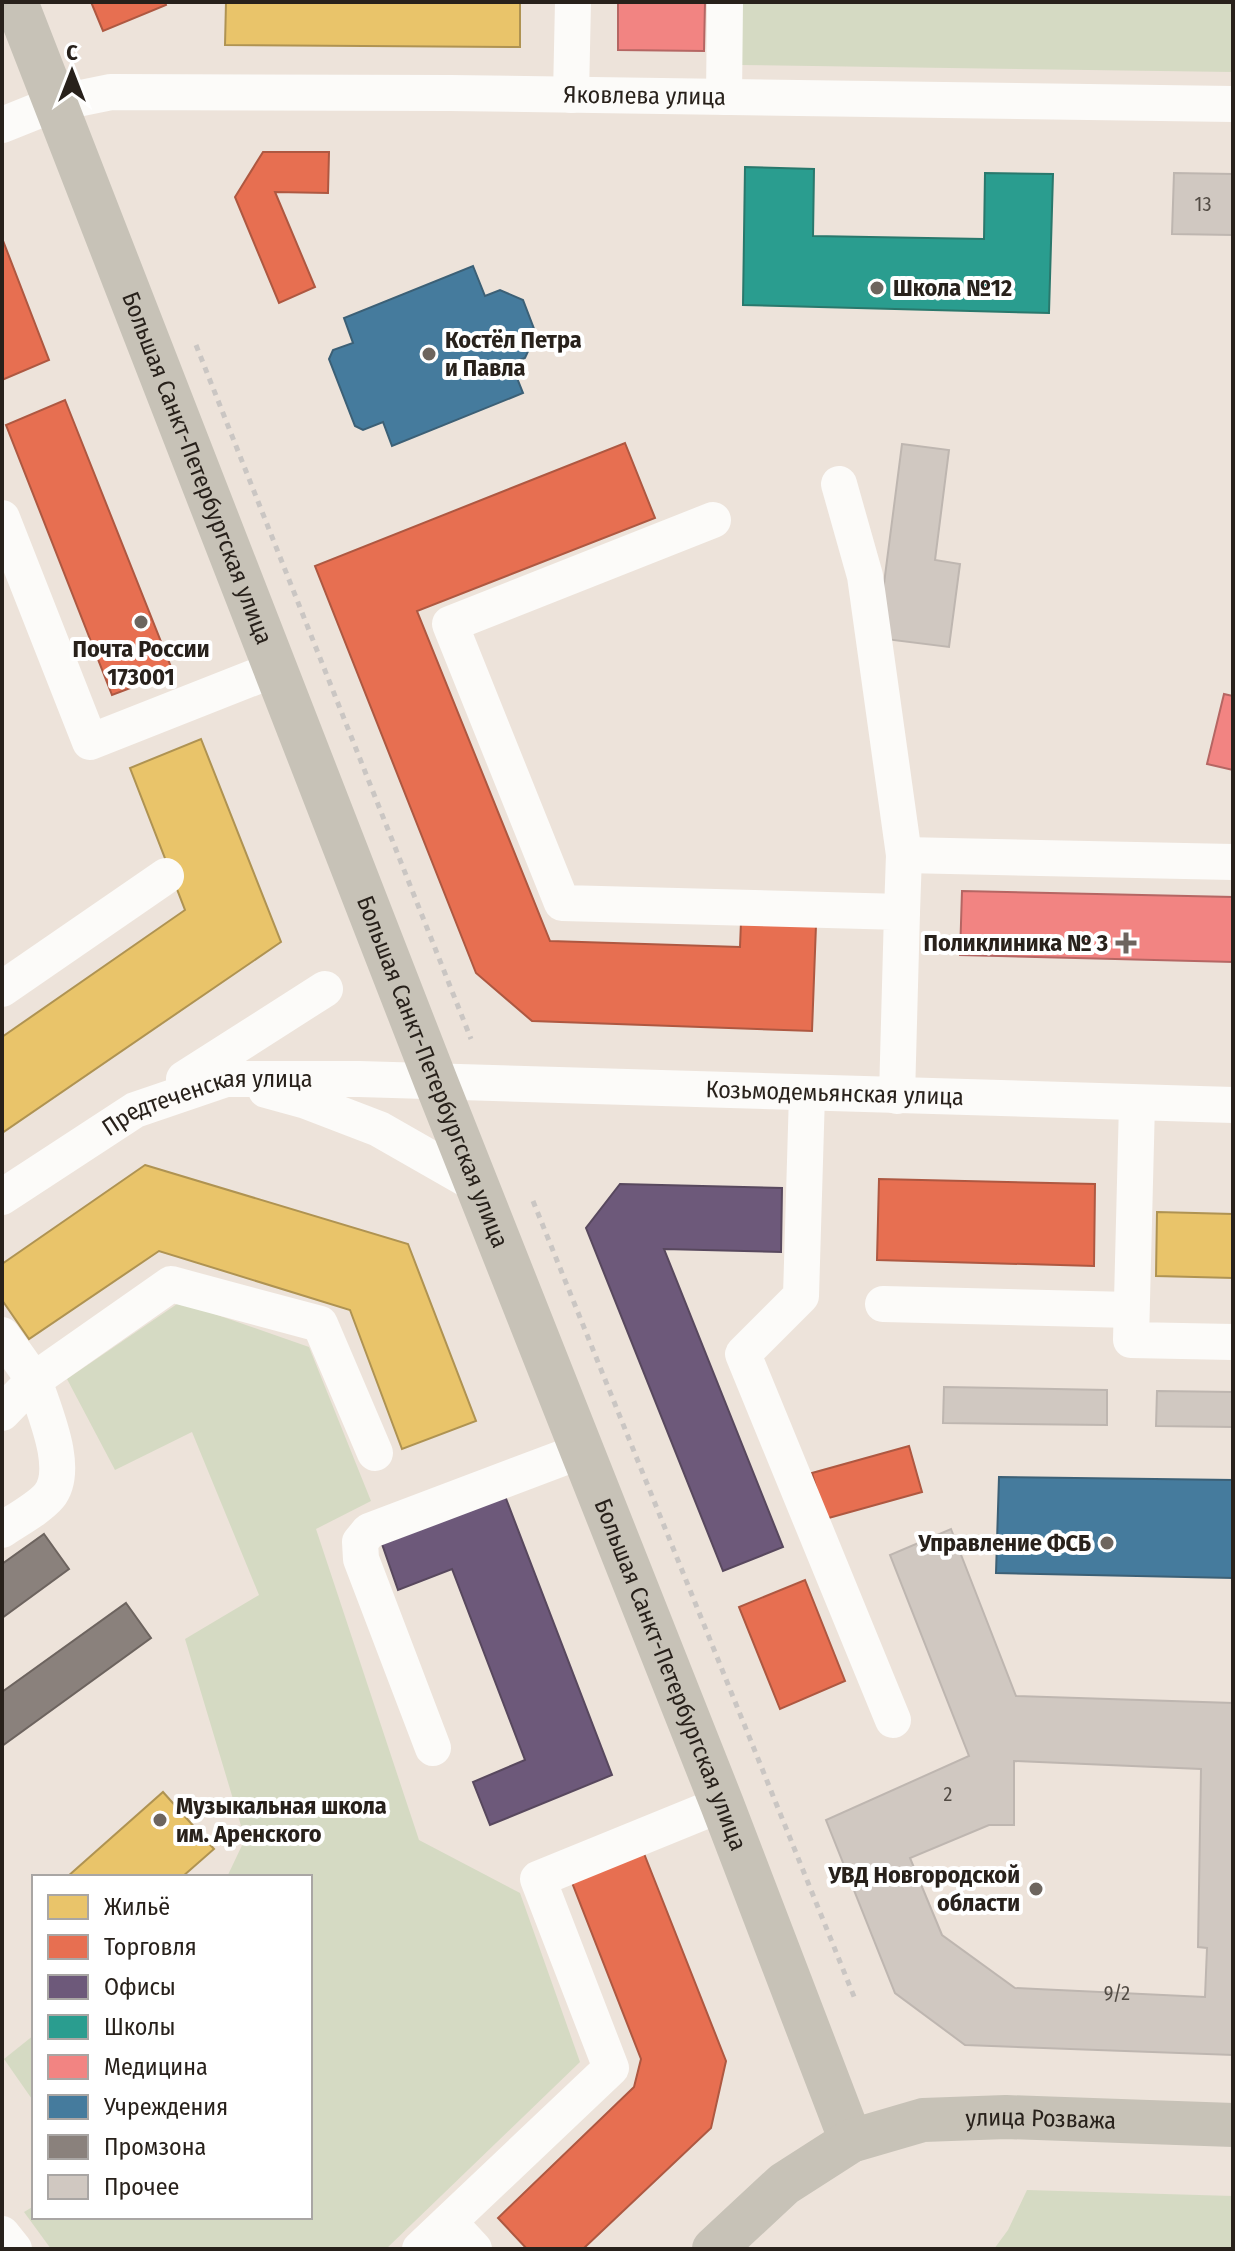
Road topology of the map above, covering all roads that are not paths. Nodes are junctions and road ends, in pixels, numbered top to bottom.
1 (16, 2) edge
2 (573, 2) edge
3 (725, 2) edge
4 (571, 95) junction
5 (724, 97) junction
6 (57, 103) junction
7 (1233, 104) edge
8 (2, 125) edge
9 (839, 484) dead end
10 (2, 518) edge
11 (713, 520) dead end
12 (275, 669) junction
13 (904, 855) junction
14 (1233, 862) edge
15 (166, 876) dead end
16 (902, 912) junction
17 (2, 989) edge
18 (325, 989) dead end
19 (226, 1079) junction
20 (436, 1082) junction
21 (807, 1094) junction
22 (897, 1096) junction
23 (1137, 1103) junction
24 (1233, 1105) edge
25 (135, 1110) junction
26 (477, 1185) junction
27 (2, 1197) edge
28 (883, 1304) dead end
29 (1131, 1310) junction
30 (2, 1335) edge
31 (1233, 1342) edge
32 (34, 1380) junction
33 (2, 1413) edge
34 (581, 1451) junction
35 (375, 1453) dead end
36 (2, 1530) edge
37 (893, 1720) dead end
38 (433, 1748) dead end
39 (722, 1804) junction
40 (1233, 2125) edge
41 (851, 2141) junction
42 (449, 2222) junction
43 (2, 2234) edge
44 (14, 2249) edge
45 (420, 2249) edge
46 (474, 2249) edge
47 (714, 2249) edge

1 - 6 main road, Большая Санкт-Петербургская улица
2 - 4 street
3 - 5 street
4 - 5 street, Яковлева улица
4 - 6 street, Яковлева улица
5 - 7 street, Яковлева улица
6 - 8 street, Яковлева улица
6 - 12 main road, Большая Санкт-Петербургская улица
9 - 13 street
10 - 12 street
11 - 16 street
12 - 20 main road, Большая Санкт-Петербургская улица
13 - 14 street
13 - 16 street
15 - 17 street
16 - 22 street
18 - 25 street
19 - 20 street, Предтеченская улица
19 - 25 street, Предтеченская улица
19 - 26 street
20 - 21 street, Козьмодемьянская улица
20 - 26 main road, Большая Санкт-Петербургская улица
21 - 22 street, Козьмодемьянская улица
21 - 37 street
22 - 23 street, Козьмодемьянская улица
23 - 24 street, Козьмодемьянская улица
23 - 29 street
25 - 27 street, Предтеченская улица
26 - 34 main road, Большая Санкт-Петербургская улица
28 - 29 street
29 - 31 street
30 - 32 street
32 - 33 street
32 - 35 street
32 - 36 street
34 - 38 street
34 - 39 main road, Большая Санкт-Петербургская улица
39 - 41 main road, Большая Санкт-Петербургская улица
39 - 42 street
40 - 41 main road, улица Розважа
41 - 47 main road, улица Розважа
42 - 45 street
42 - 46 street
43 - 44 street

